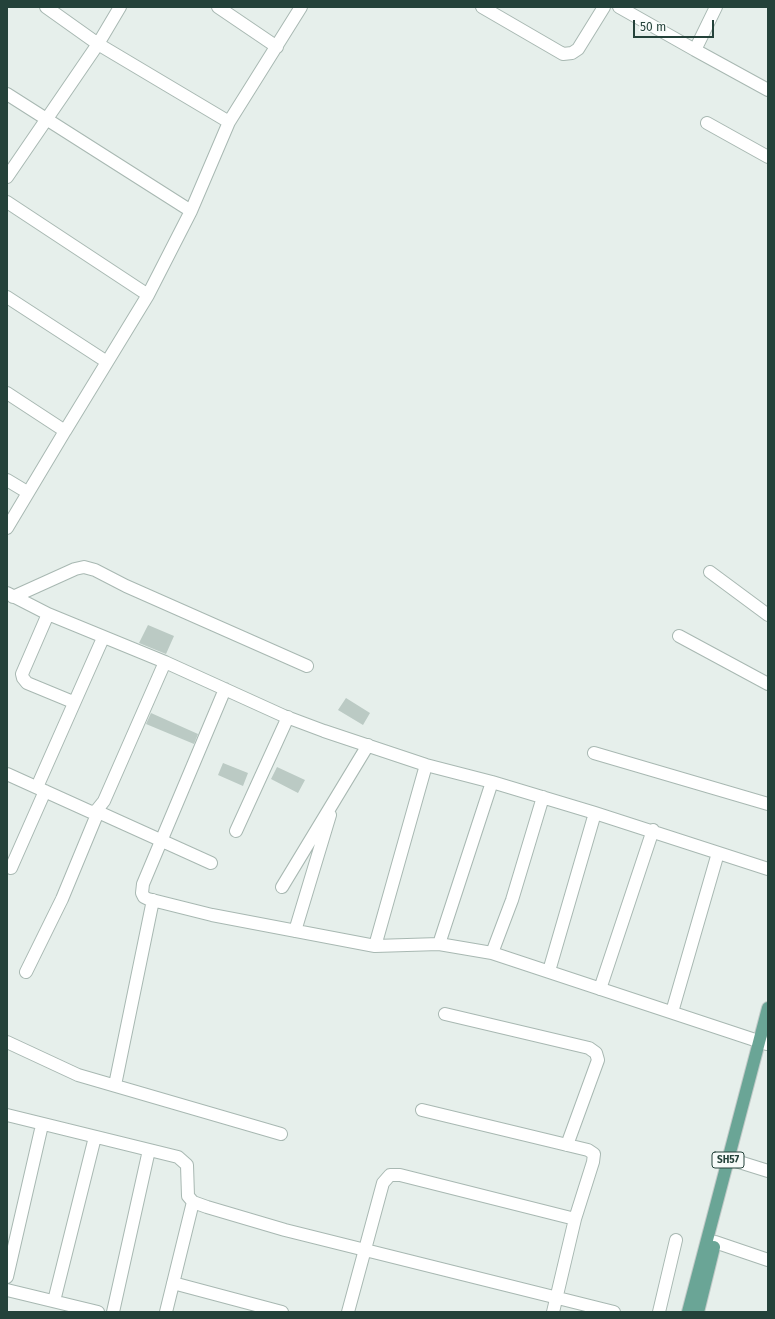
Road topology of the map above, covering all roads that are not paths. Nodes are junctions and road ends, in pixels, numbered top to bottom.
1 (46, 7) edge
2 (120, 7) edge
3 (218, 7) edge
4 (301, 7) edge
5 (482, 7) edge
6 (604, 7) edge
7 (620, 7) edge
8 (716, 7) edge
9 (98, 44) junction
10 (277, 47) junction
11 (696, 50) junction
12 (768, 90) edge
13 (7, 94) edge
14 (48, 119) junction
15 (229, 122) junction
16 (707, 124) dead end
17 (768, 157) edge
18 (7, 176) edge
19 (7, 202) edge
20 (191, 211) junction
21 (148, 295) junction
22 (7, 297) edge
23 (107, 362) junction
24 (7, 392) edge
25 (65, 431) junction
26 (7, 480) edge
27 (27, 492) junction
28 (7, 528) edge
29 (710, 572) dead end
30 (10, 595) edge
31 (48, 614) junction
32 (768, 615) edge
33 (679, 636) dead end
34 (104, 638) junction
35 (165, 662) junction
36 (307, 666) dead end
37 (768, 684) edge
38 (225, 689) junction
39 (74, 702) junction
40 (288, 717) junction
41 (368, 746) junction
42 (594, 753) dead end
43 (426, 765) junction
44 (7, 774) edge
45 (492, 782) junction
46 (41, 789) junction
47 (337, 795) junction
48 (543, 797) junction
49 (768, 804) edge
50 (97, 812) junction
51 (595, 812) junction
52 (653, 830) junction
53 (236, 831) dead end
54 (162, 839) junction
55 (718, 853) junction
56 (211, 863) dead end
57 (11, 868) dead end
58 (768, 869) edge
59 (282, 886) dead end
60 (153, 900) junction
61 (295, 930) junction
62 (439, 944) junction
63 (375, 946) junction
64 (492, 953) junction
65 (549, 971) junction
66 (26, 972) dead end
67 (600, 989) junction
68 (768, 1008) edge
69 (672, 1012) junction
70 (445, 1014) dead end
71 (7, 1042) edge
72 (765, 1042) edge
73 (752, 1084) junction
74 (114, 1085) junction
75 (422, 1110) dead end
76 (7, 1115) edge
77 (42, 1125) junction
78 (281, 1134) dead end
79 (95, 1137) junction
80 (567, 1145) junction
81 (149, 1150) junction
82 (736, 1161) junction
83 (768, 1171) edge
84 (193, 1202) junction
85 (575, 1218) junction
86 (676, 1240) dead end
87 (715, 1242) junction
88 (363, 1249) junction
89 (768, 1260) edge
90 (7, 1277) edge
91 (173, 1283) junction
92 (7, 1290) edge
93 (557, 1297) junction
94 (54, 1301) junction
95 (98, 1312) edge
96 (112, 1312) edge
97 (166, 1312) edge
98 (282, 1312) edge
99 (348, 1312) edge
100 (553, 1312) edge
101 (614, 1312) edge
102 (659, 1312) edge
103 (688, 1312) edge
104 (698, 1312) edge

1 - 9 street
2 - 9 street
3 - 10 street
4 - 10 street
5 - 6 street
7 - 11 street
8 - 11 street
9 - 14 street
9 - 15 street
10 - 15 street
11 - 12 street
13 - 14 street
14 - 18 street
14 - 20 street
15 - 20 street
16 - 17 street
19 - 21 street
20 - 21 street
21 - 23 street
22 - 23 street
23 - 25 street
24 - 25 street
25 - 27 street
26 - 27 street
27 - 28 street
29 - 32 street
30 - 31 street
30 - 36 street
31 - 34 street
31 - 39 street
33 - 37 street
34 - 35 street
34 - 39 street
35 - 38 street
35 - 50 street
38 - 40 street
38 - 54 street
39 - 46 street
40 - 41 street
40 - 53 street
41 - 43 street
41 - 47 street
42 - 49 street
43 - 45 street
43 - 63 street
44 - 46 street
45 - 48 street
45 - 62 street
46 - 50 street
46 - 57 street
47 - 59 street
47 - 61 street
48 - 51 street
48 - 64 street
50 - 54 street
50 - 66 street
51 - 52 street
51 - 65 street
52 - 55 street
52 - 67 street
54 - 56 street
54 - 60 street
55 - 58 street
55 - 69 street
60 - 61 street
60 - 74 street
61 - 63 street
62 - 63 street
62 - 64 street
64 - 65 street
65 - 67 street
67 - 69 street
68 - 72 main road, SH57
69 - 72 street
70 - 80 street
71 - 74 street
72 - 73 main road, SH57
73 - 82 main road, SH57
73 - 103 main road, SH57
74 - 78 street
75 - 80 street
76 - 77 street
77 - 79 street
77 - 90 street
79 - 81 street
79 - 94 street
80 - 85 street
81 - 84 street
81 - 96 street
82 - 83 street
82 - 87 main road, SH57
84 - 88 street
84 - 91 street
85 - 88 street
85 - 93 street
86 - 102 street
87 - 89 street
87 - 104 main road, SH57
88 - 93 street
88 - 99 street
91 - 97 street
91 - 98 street
92 - 94 street
93 - 100 street
93 - 101 street
94 - 95 street

